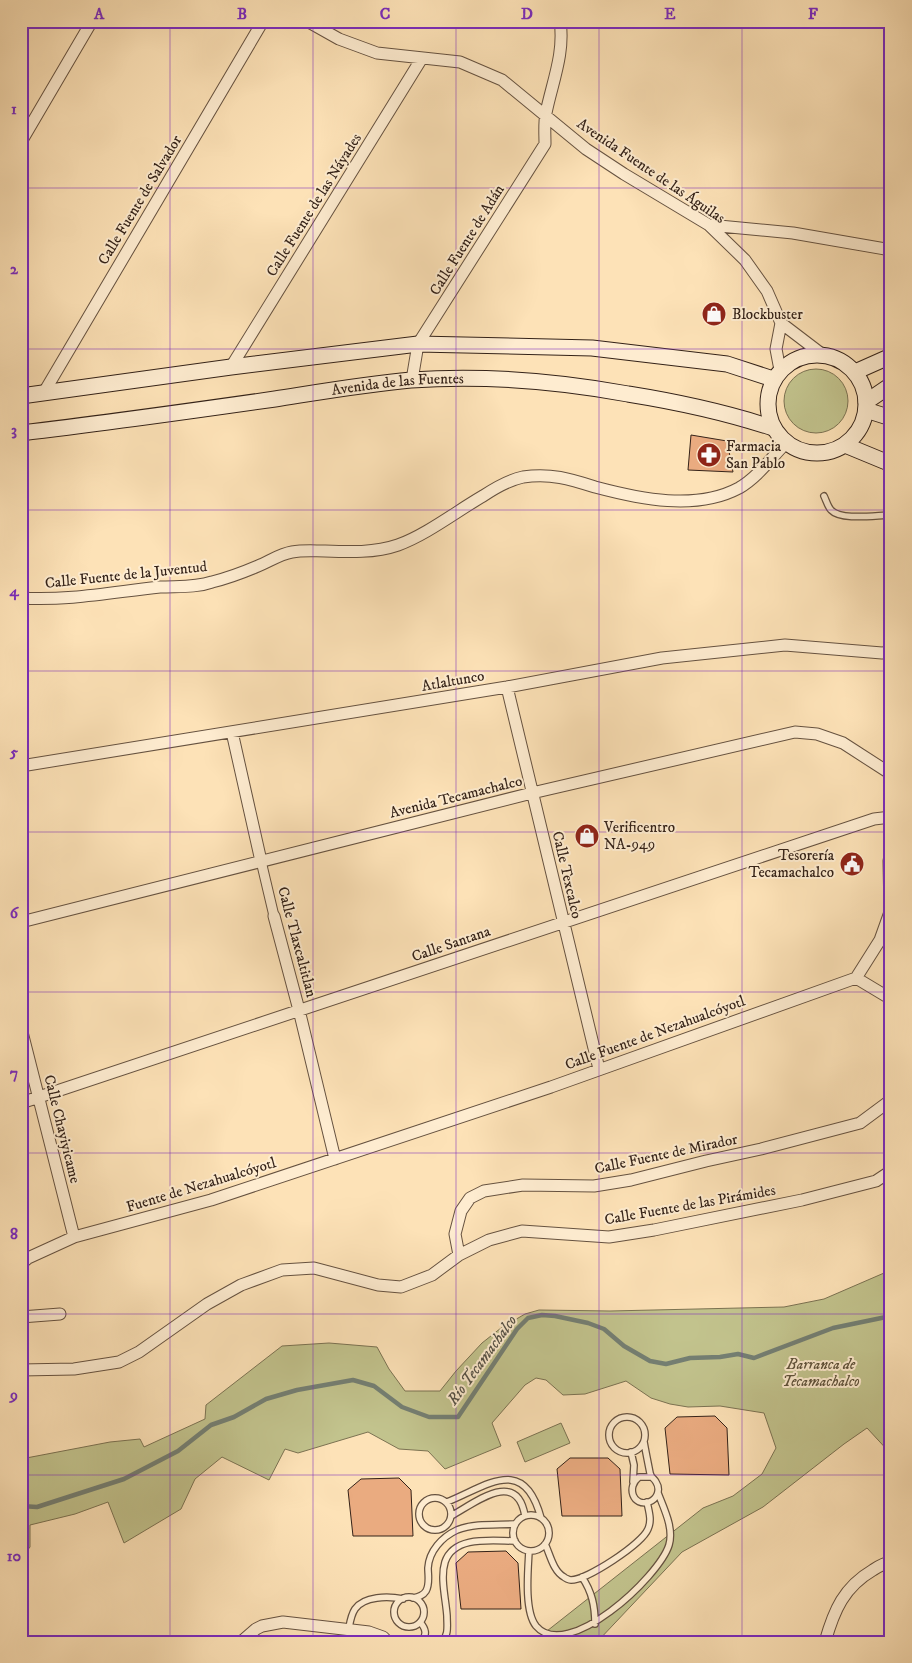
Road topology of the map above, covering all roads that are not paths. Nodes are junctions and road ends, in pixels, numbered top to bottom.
1 (92, 21) edge
2 (263, 21) edge
3 (307, 21) edge
4 (560, 21) edge
5 (422, 58) junction
6 (545, 115) junction
7 (21, 142) edge
8 (710, 225) junction
9 (891, 250) edge
10 (781, 323) junction
11 (418, 344) junction
12 (824, 355) junction
13 (891, 356) edge
14 (231, 367) junction
15 (855, 372) junction
16 (776, 375) junction
17 (412, 380) junction
18 (891, 385) edge
19 (43, 394) junction
20 (21, 396) edge
21 (866, 406) junction
22 (891, 418) edge
23 (773, 428) junction
24 (21, 433) edge
25 (786, 443) junction
26 (845, 445) junction
27 (891, 464) edge
28 (824, 496) dead end
29 (891, 515) edge
30 (21, 598) edge
31 (891, 652) edge
32 (507, 687) junction
33 (232, 732) junction
34 (21, 766) edge
35 (891, 774) edge
36 (532, 793) junction
37 (891, 817) edge
38 (891, 851) edge
39 (261, 861) junction
40 (274, 916) joint
41 (21, 922) edge
42 (562, 922) junction
43 (856, 978) junction
44 (891, 999) edge
45 (299, 1010) junction
46 (21, 1028) edge
47 (599, 1069) junction
48 (39, 1097) junction
49 (891, 1100) edge
50 (21, 1103) edge
51 (335, 1159) junction
52 (891, 1170) edge
53 (74, 1237) junction
54 (459, 1255) junction
55 (21, 1264) edge
56 (60, 1314) dead end
57 (21, 1317) edge
58 (21, 1370) edge
59 (644, 1442) junction
60 (631, 1452) junction
61 (650, 1477) junction
62 (633, 1482) junction
63 (658, 1493) junction
64 (446, 1502) junction
65 (647, 1502) junction
66 (451, 1516) junction
67 (525, 1516) junction
68 (541, 1518) junction
69 (514, 1524) junction
70 (514, 1541) junction
71 (545, 1544) junction
72 (529, 1551) junction
73 (891, 1562) edge
74 (582, 1577) junction
75 (403, 1598) junction
76 (413, 1598) junction
77 (420, 1622) junction
78 (595, 1624) junction
79 (349, 1628) junction
80 (241, 1642) edge
81 (389, 1642) edge
82 (422, 1642) edge
83 (442, 1642) edge
84 (826, 1642) edge

1 - 7 street
2 - 19 street, Calle Fuente de Salvador
3 - 5 street, Avenida Fuente de las Águilas
4 - 6 street, Calle Fuente de Adán
5 - 6 street, Avenida Fuente de las Águilas
5 - 14 street, Calle Fuente de las Náyades
6 - 8 street, Avenida Fuente de las Águilas
6 - 11 street, Calle Fuente de Adán
8 - 9 street
8 - 10 street, Avenida Fuente de las Águilas
10 - 12 street, Avenida Fuente de las Águilas
10 - 16 street
11 - 14 main road
11 - 16 main road
11 - 17 street, Calle Fuente de Adán
12 - 15 main road
12 - 16 main road
13 - 15 main road
14 - 19 main road
15 - 21 main road
16 - 23 main road
17 - 23 main road, Avenida de las Fuentes
17 - 24 main road, Avenida de las Fuentes
18 - 21 main road
19 - 20 main road
21 - 22 main road
21 - 26 main road
23 - 25 main road
25 - 26 main road
25 - 30 street, Calle Fuente de la Juventud
26 - 27 main road
28 - 29 lane
31 - 32 street, Atlaltunco
32 - 33 street, Atlaltunco
32 - 36 street, Calle Texcalco
33 - 34 street, Atlaltunco
33 - 39 street, Calle Tlaxcaltitlan
35 - 36 street, Avenida Tecamachalco
36 - 39 street, Avenida Tecamachalco
36 - 42 street, Calle Texcalco
37 - 42 street, Calle Santana
38 - 43 street
39 - 40 street, Calle Tlaxcaltitlan
39 - 41 street, Avenida Tecamachalco
40 - 45 street, Calle Tlaxcaltitlan
42 - 45 street, Calle Santana
42 - 47 street, Calle Texcalco
43 - 44 street
43 - 47 street, Calle Fuente de Nezahualcóyotl
45 - 48 street, Calle Santana
45 - 51 street, Calle Tlaxcaltitlan
46 - 48 street, Calle Chayiyicame
47 - 51 street, Calle Fuente de Nezahualcóyotl
48 - 50 street, Calle Santana
48 - 53 street, Calle Chayiyicame
49 - 54 street, Calle Fuente de Mirador
51 - 53 street, Fuente de Nezahualcóyotl
52 - 54 street, Calle Fuente de las Pirámides
53 - 55 street
54 - 58 street, Calle Fuente de las Pirámides
56 - 57 street
59 - 60 lane
59 - 60 lane
59 - 61 lane
60 - 62 lane
61 - 62 lane
61 - 63 lane
62 - 65 lane
63 - 65 lane
63 - 78 lane
64 - 66 lane
64 - 66 lane
64 - 68 lane
65 - 74 lane
66 - 67 lane
67 - 68 lane
67 - 69 lane
68 - 71 lane
69 - 70 lane
69 - 76 lane
70 - 72 lane
70 - 83 lane
71 - 72 lane
71 - 74 lane
72 - 78 lane
73 - 84 street
74 - 78 lane
75 - 76 lane
75 - 77 lane
75 - 79 lane
76 - 77 lane
77 - 82 lane
79 - 80 street
79 - 81 street

